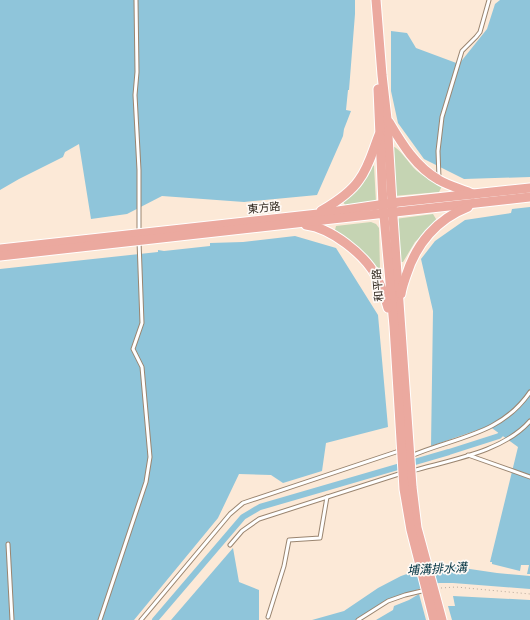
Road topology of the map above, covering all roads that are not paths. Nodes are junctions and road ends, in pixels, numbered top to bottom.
1 (136, 0) edge
2 (372, 0) edge
3 (376, 0) edge
4 (489, 0) edge
5 (387, 118) junction
6 (381, 130) junction
7 (439, 180) junction
8 (530, 188) edge
9 (530, 197) edge
10 (476, 198) junction
11 (388, 209) junction
12 (318, 214) junction
13 (293, 223) junction
14 (139, 237) junction
15 (0, 249) edge
16 (0, 256) edge
17 (397, 325) junction
18 (530, 392) edge
19 (530, 421) edge
20 (468, 455) junction
21 (406, 456) junction
22 (407, 470) junction
23 (530, 477) edge
24 (327, 497) junction
25 (8, 544) dead end
26 (230, 545) dead end
27 (428, 588) junction
28 (268, 617) dead end
29 (12, 620) edge
30 (100, 620) edge
31 (141, 620) edge
32 (358, 620) edge
33 (434, 620) edge
34 (442, 620) edge

1 - 14 lane
2 - 6 main road, 和平路
3 - 5 main road, 和平路
4 - 7 lane
5 - 7 main road
5 - 11 main road, 和平路
6 - 11 main road, 和平路
6 - 12 main road
7 - 10 main road
8 - 10 main road, 東方路
9 - 10 main road, 東方路
10 - 11 main road, 東方路
10 - 17 main road
11 - 12 main road, 東方路
11 - 13 main road, 東方路
11 - 17 main road, 和平路
12 - 14 main road, 東方路
13 - 14 main road, 東方路
13 - 17 main road
14 - 15 main road, 東方路
14 - 16 main road, 東方路
14 - 30 lane
17 - 21 main road, 和平路
18 - 21 lane
19 - 20 lane
20 - 22 lane
20 - 23 lane
21 - 22 main road, 和平路
21 - 31 lane
22 - 24 lane
22 - 27 main road, 和平路
24 - 26 lane
24 - 28 lane
25 - 29 lane
27 - 32 lane
27 - 33 main road
27 - 34 main road

